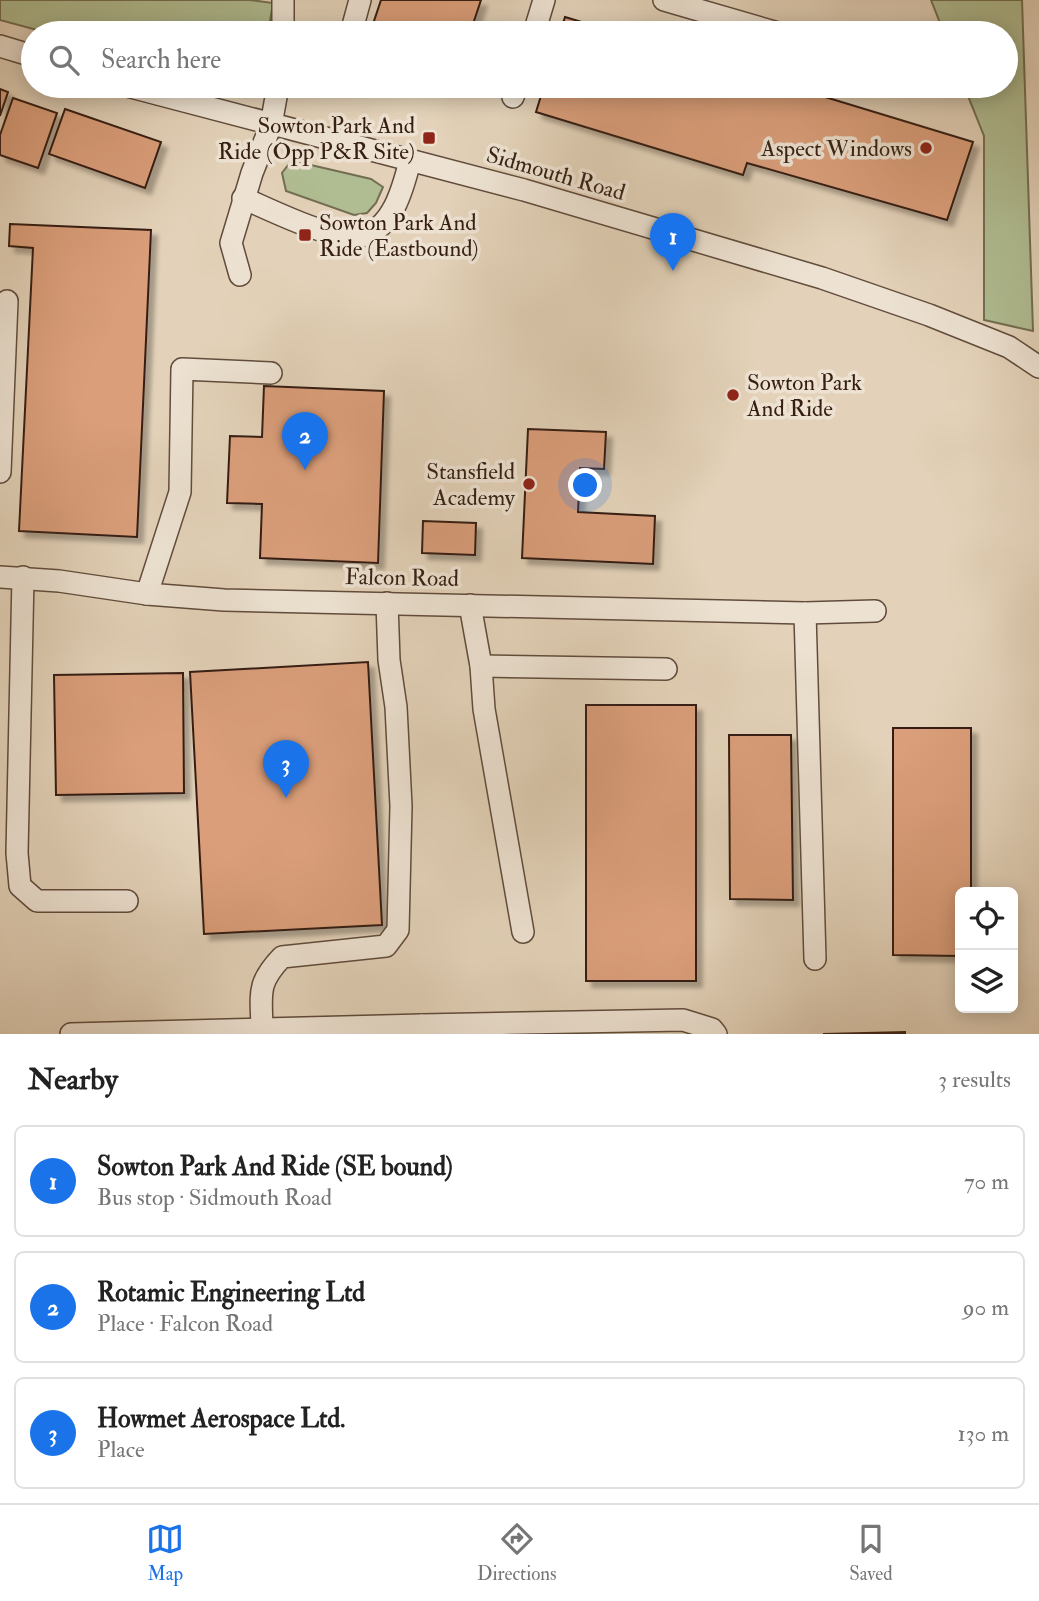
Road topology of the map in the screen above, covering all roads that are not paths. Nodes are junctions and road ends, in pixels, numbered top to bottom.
1 (283, 0) edge
2 (360, 0) edge
3 (544, 0) edge
4 (664, 0) edge
5 (283, 21) edge
6 (354, 21) edge
7 (538, 21) edge
8 (737, 21) edge
9 (0, 46) edge
10 (21, 52) edge
11 (171, 98) edge
12 (276, 98) edge
13 (271, 125) junction
14 (410, 161) junction
15 (243, 198) junction
16 (240, 275) dead end
17 (7, 301) edge
18 (1039, 367) edge
19 (271, 373) dead end
20 (0, 472) edge
21 (0, 577) edge
22 (23, 578) junction
23 (147, 594) junction
24 (387, 603) junction
25 (470, 605) junction
26 (875, 611) dead end
27 (805, 613) junction
28 (481, 666) junction
29 (666, 669) dead end
30 (127, 901) dead end
31 (523, 932) dead end
32 (815, 959) dead end
33 (261, 1027) junction
34 (423, 1030) edge
35 (312, 1031) edge
36 (71, 1034) edge
37 (716, 1034) edge

1 - 5 street
2 - 6 street
3 - 7 street
4 - 8 street
9 - 10 street
11 - 13 street, Sidmouth Road
12 - 13 street
13 - 14 street, Sidmouth Road
13 - 15 street
14 - 15 street
14 - 18 street, Sidmouth Road
15 - 16 street
17 - 20 street
19 - 23 street
21 - 22 street, Falcon Road
22 - 23 street, Falcon Road
22 - 30 street
23 - 24 street, Falcon Road
24 - 25 street, Falcon Road
24 - 33 street
25 - 27 street, Falcon Road
25 - 28 street
26 - 27 street, Falcon Road
27 - 32 street
28 - 29 street
28 - 31 street
33 - 35 street
33 - 36 street
34 - 35 street
34 - 37 street

